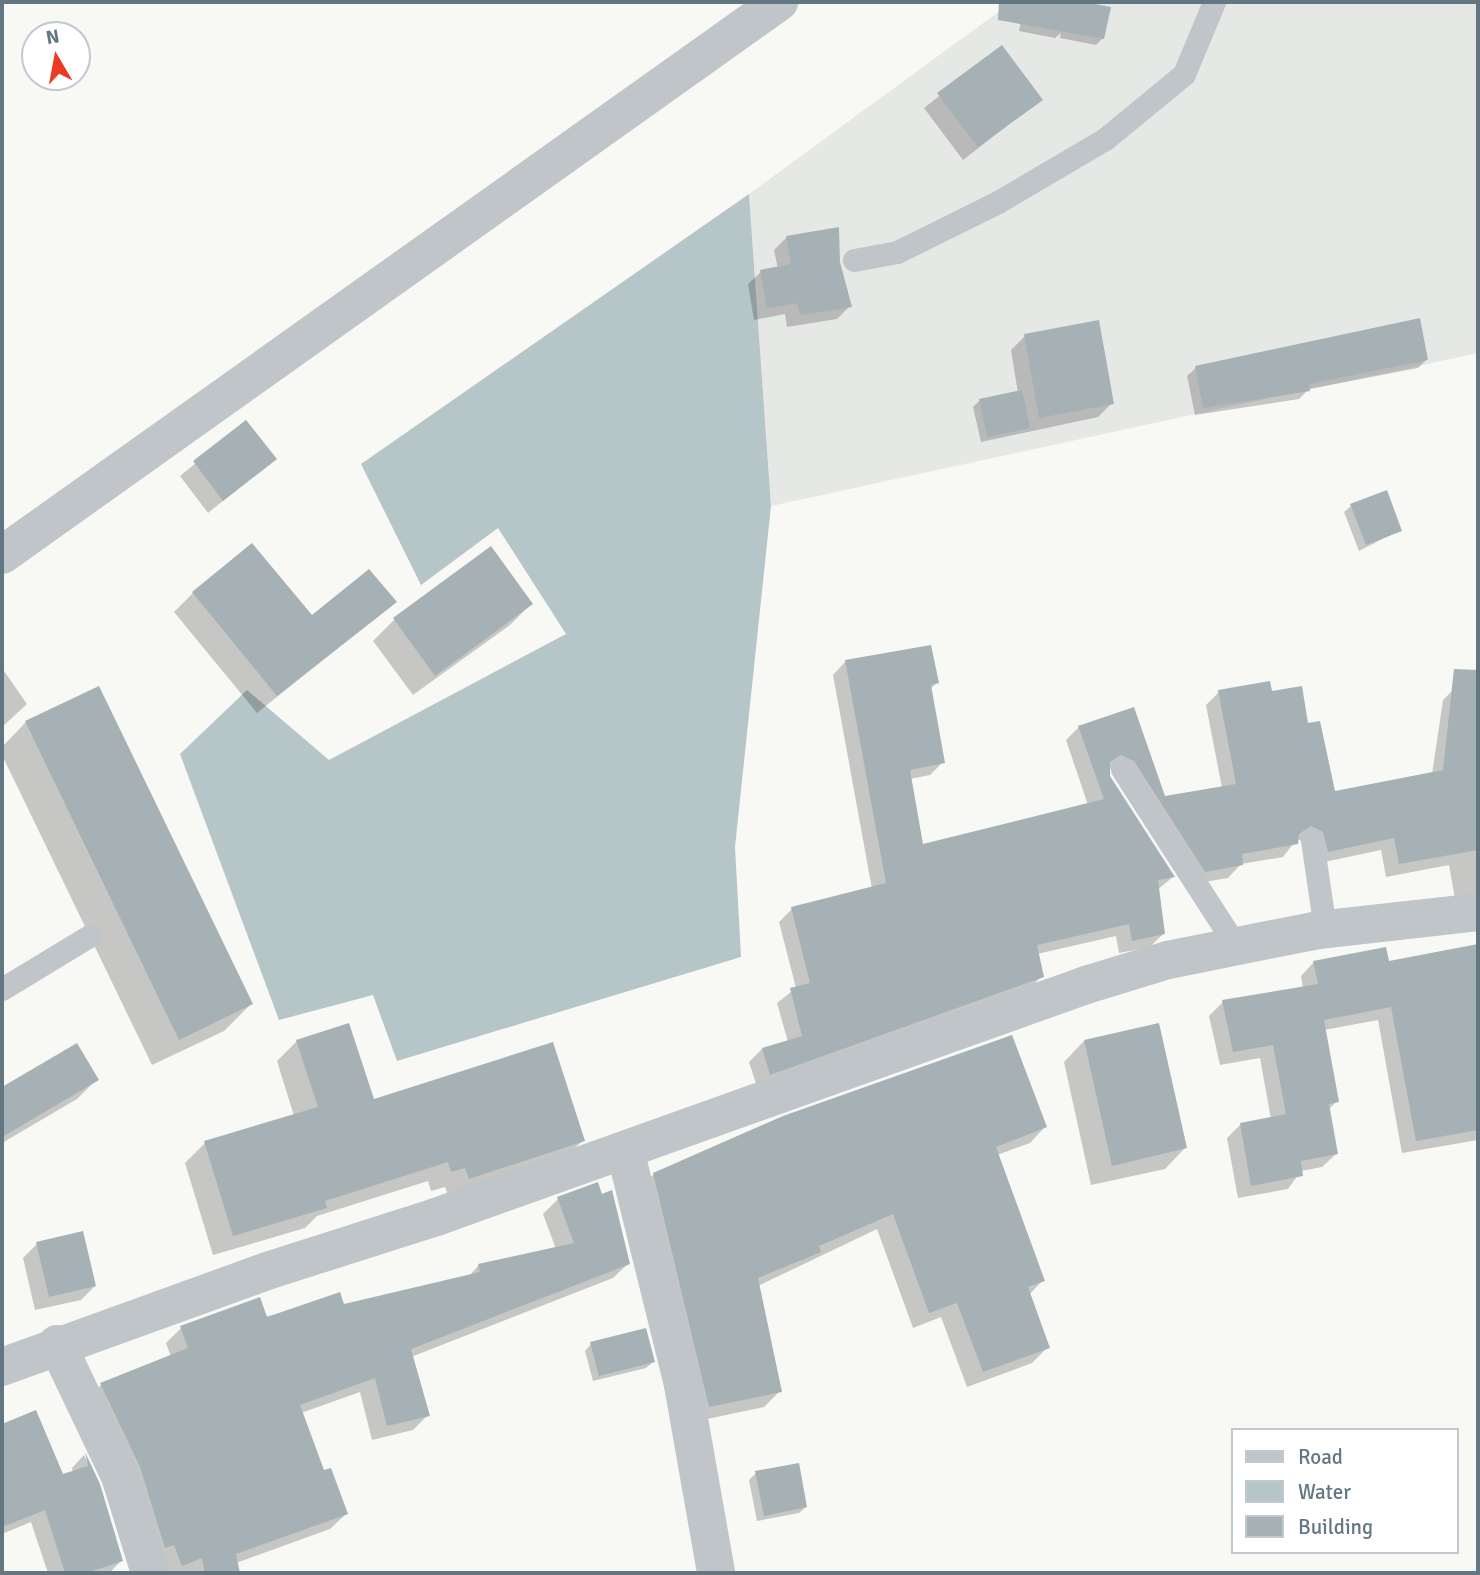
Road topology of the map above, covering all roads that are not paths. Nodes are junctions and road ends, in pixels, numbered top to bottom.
1 (779, 2) edge
2 (1214, 2) edge
3 (854, 260) dead end
4 (2, 555) edge
5 (1122, 769) dead end
6 (1312, 840) dead end
7 (1478, 912) edge
8 (1325, 929) junction
9 (89, 936) dead end
10 (1236, 946) junction
11 (2, 989) edge
12 (625, 1150) junction
13 (57, 1344) junction
14 (2, 1367) edge
15 (150, 1573) edge
16 (716, 1573) edge

1 - 4 street
2 - 3 lane
5 - 10 lane
6 - 8 lane
7 - 8 street
8 - 10 street
9 - 11 lane
10 - 12 street
12 - 13 street
12 - 16 street
13 - 14 street
13 - 15 street

